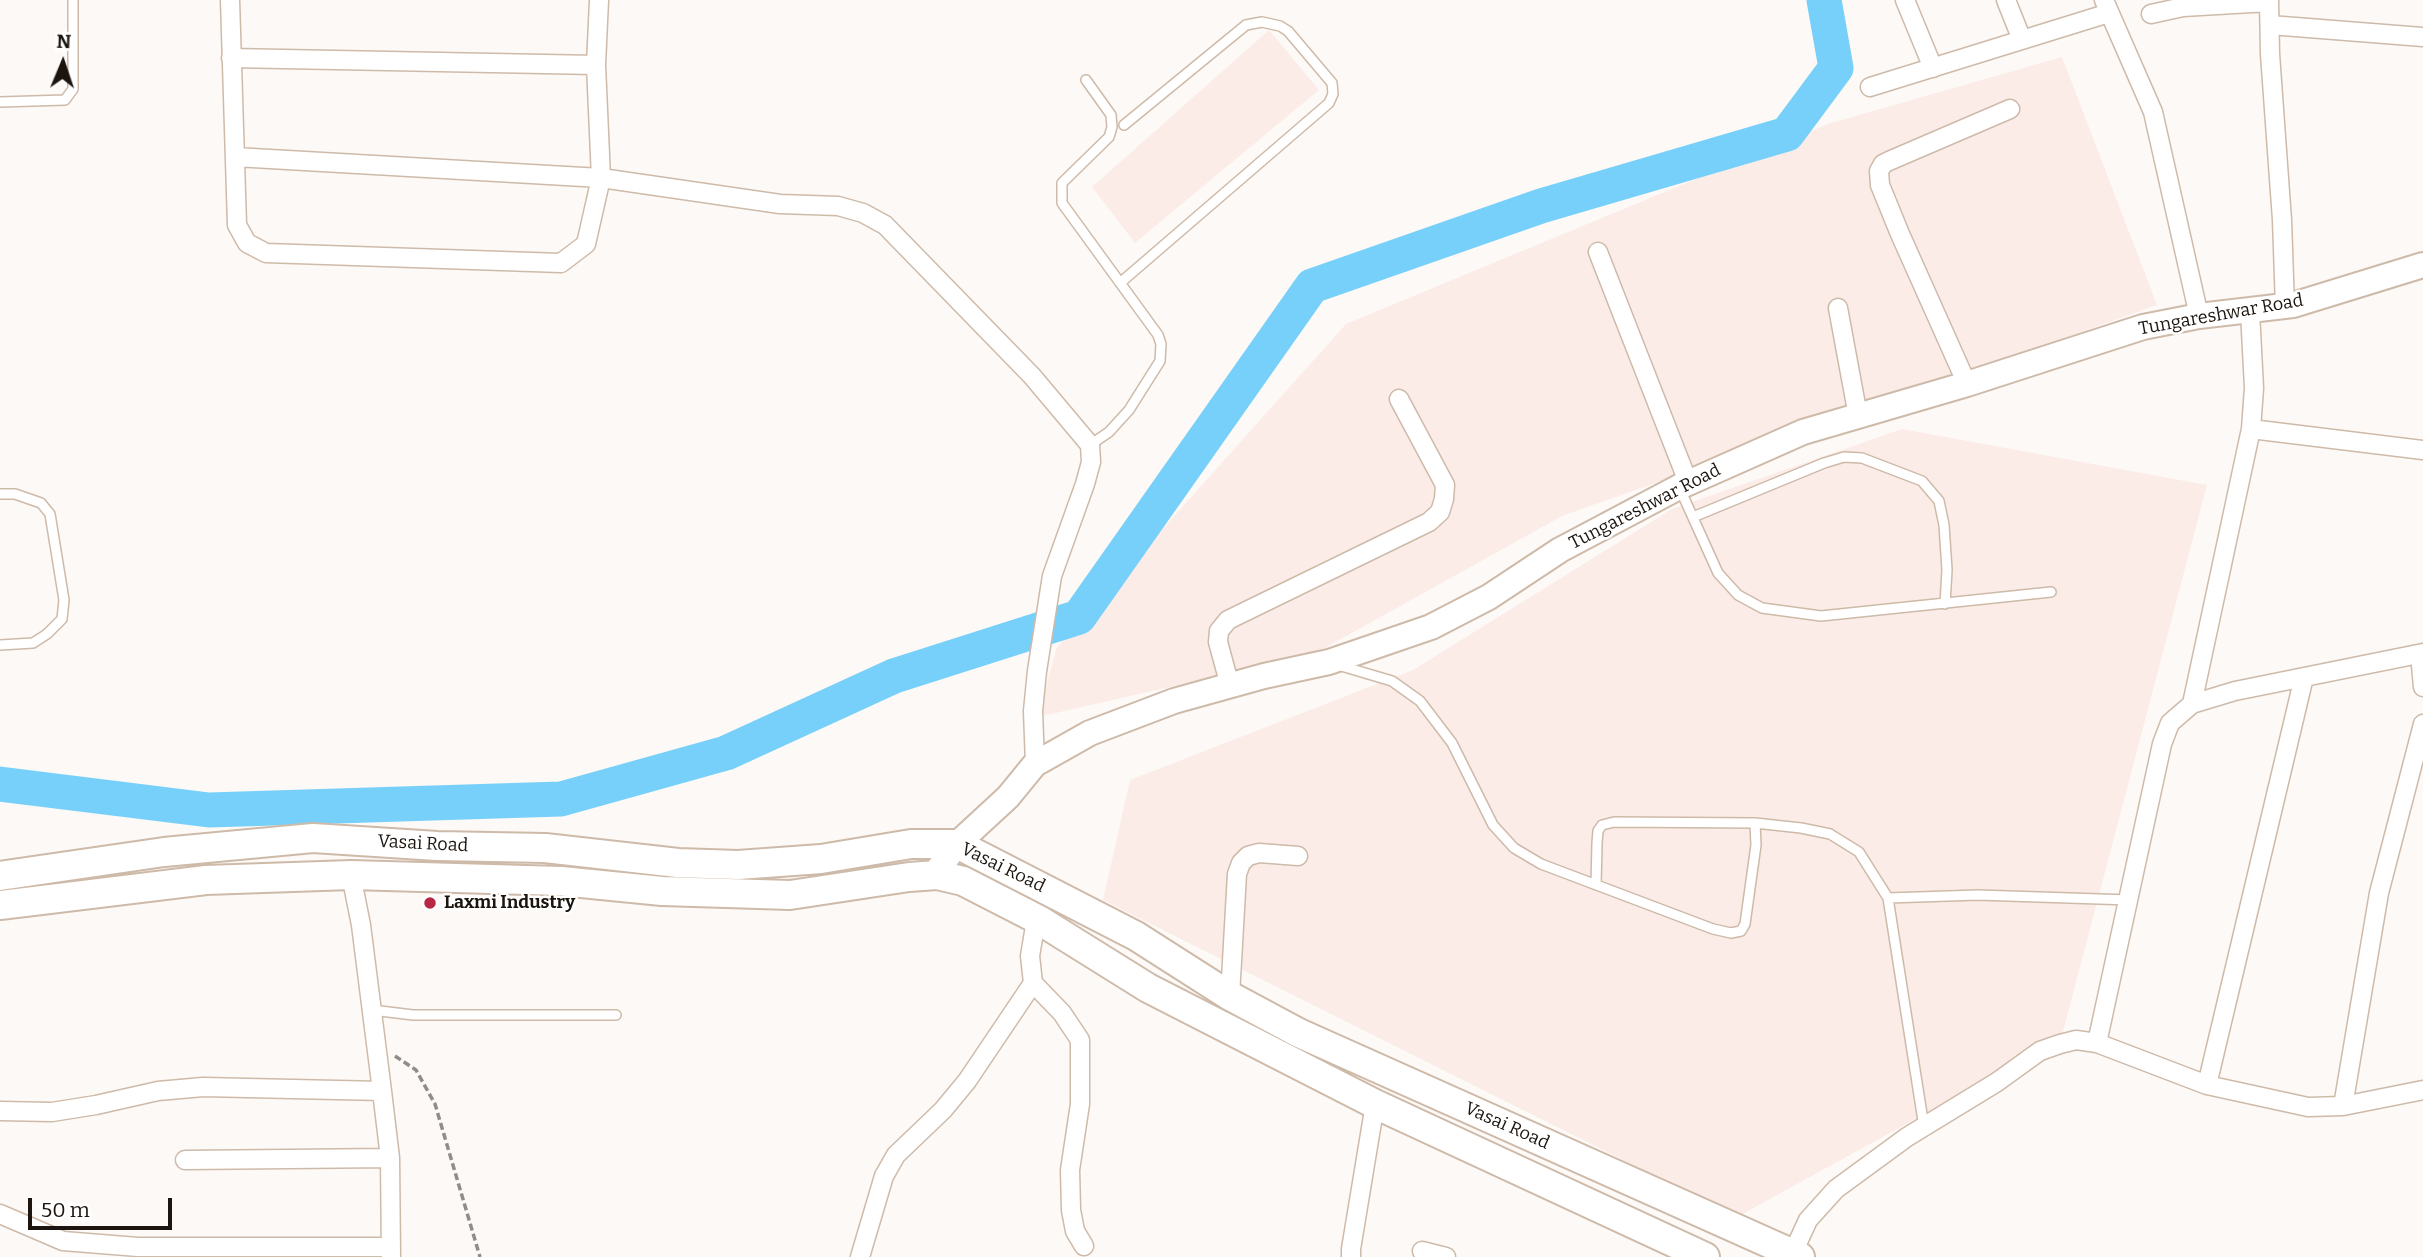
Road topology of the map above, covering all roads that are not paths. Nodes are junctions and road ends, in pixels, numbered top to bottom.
1 (73, 0) edge
2 (230, 0) edge
3 (599, 0) edge
4 (1905, 0) edge
5 (2006, 0) edge
6 (2269, 1) edge
7 (2107, 7) edge
8 (2151, 14) dead end
9 (2270, 25) junction
10 (2423, 37) edge
11 (2022, 40) junction
12 (231, 58) junction
13 (596, 65) junction
14 (1933, 68) junction
15 (1086, 80) dead end
16 (1870, 88) dead end
17 (0, 102) edge
18 (2010, 109) dead end
19 (1124, 125) dead end
20 (235, 157) junction
21 (601, 178) junction
22 (1598, 252) dead end
23 (2423, 265) edge
24 (1120, 283) junction
25 (2285, 307) junction
26 (1838, 308) dead end
27 (2250, 312) junction
28 (2199, 316) junction
29 (1967, 384) junction
30 (1399, 399) dead end
31 (1858, 416) junction
32 (2251, 429) junction
33 (1090, 445) junction
34 (2423, 450) edge
35 (1684, 484) junction
36 (0, 494) edge
37 (1693, 517) junction
38 (2051, 592) dead end
39 (1945, 604) junction
40 (0, 645) edge
41 (2421, 653) edge
42 (1329, 662) junction
43 (2304, 677) junction
44 (1230, 686) junction
45 (2423, 687) edge
46 (2192, 704) junction
47 (2423, 724) edge
48 (1035, 764) junction
49 (1755, 822) junction
50 (957, 844) junction
51 (1298, 856) dead end
52 (351, 875) junction
53 (933, 875) junction
54 (0, 876) edge
55 (1596, 885) junction
56 (1888, 898) junction
57 (2130, 900) junction
58 (0, 905) edge
59 (1039, 920) junction
60 (1033, 983) junction
61 (1230, 996) junction
62 (372, 1010) junction
63 (616, 1015) dead end
64 (2097, 1043) junction
65 (2207, 1085) junction
66 (2423, 1090) edge
67 (382, 1091) junction
68 (1376, 1104) junction
69 (2343, 1106) junction
70 (0, 1111) edge
71 (1924, 1127) junction
72 (390, 1158) junction
73 (185, 1160) dead end
74 (0, 1214) edge
75 (1084, 1246) dead end
76 (1422, 1251) dead end
77 (391, 1252) edge
78 (1794, 1256) edge
79 (860, 1257) edge
80 (1352, 1257) edge
81 (1446, 1257) edge
82 (1705, 1257) edge

1 - 17 lane
2 - 12 street
3 - 13 street
4 - 14 street
5 - 11 street
6 - 8 street
6 - 9 street
7 - 11 street
7 - 28 street
9 - 10 street
9 - 25 street
11 - 14 street
12 - 13 street
12 - 20 street
13 - 21 street
14 - 16 street
15 - 24 lane
18 - 29 street
19 - 24 lane
20 - 21 street
20 - 21 street
21 - 33 street
22 - 35 street
23 - 25 street, Tungareshwar Road
24 - 33 lane
25 - 27 street, Tungareshwar Road
26 - 31 street
27 - 28 street, Tungareshwar Road
27 - 32 street
28 - 29 street, Tungareshwar Road
29 - 31 street, Tungareshwar Road
30 - 44 street
31 - 35 street, Tungareshwar Road
32 - 34 street
32 - 46 street
33 - 48 street
35 - 37 lane
35 - 42 street, Tungareshwar Road
36 - 40 lane
37 - 39 lane
37 - 39 lane
38 - 39 lane
41 - 43 street
41 - 45 street
42 - 44 street, Tungareshwar Road
42 - 55 lane
43 - 46 street
43 - 65 street
44 - 48 street, Tungareshwar Road
46 - 57 street
47 - 69 street
48 - 50 street, Tungareshwar Road
49 - 55 lane
49 - 55 lane
49 - 56 lane
50 - 53 street, Tungareshwar Road
50 - 54 main road, Vasai Road
50 - 61 main road, Vasai Road
51 - 61 street
52 - 53 main road, Vasai Road
52 - 58 main road, Vasai Road
52 - 62 street
53 - 59 main road, Vasai Road
56 - 57 lane
56 - 71 lane
57 - 64 street
59 - 60 street
59 - 68 main road, Vasai Road
60 - 75 street
60 - 79 street
61 - 78 main road, Vasai Road
62 - 63 lane
62 - 67 street
64 - 65 street
64 - 71 street
65 - 69 street
66 - 69 street
67 - 70 street
67 - 72 street
68 - 80 street
68 - 82 main road, Vasai Road
71 - 78 street
72 - 73 street
72 - 77 street
74 - 77 street
76 - 81 street

